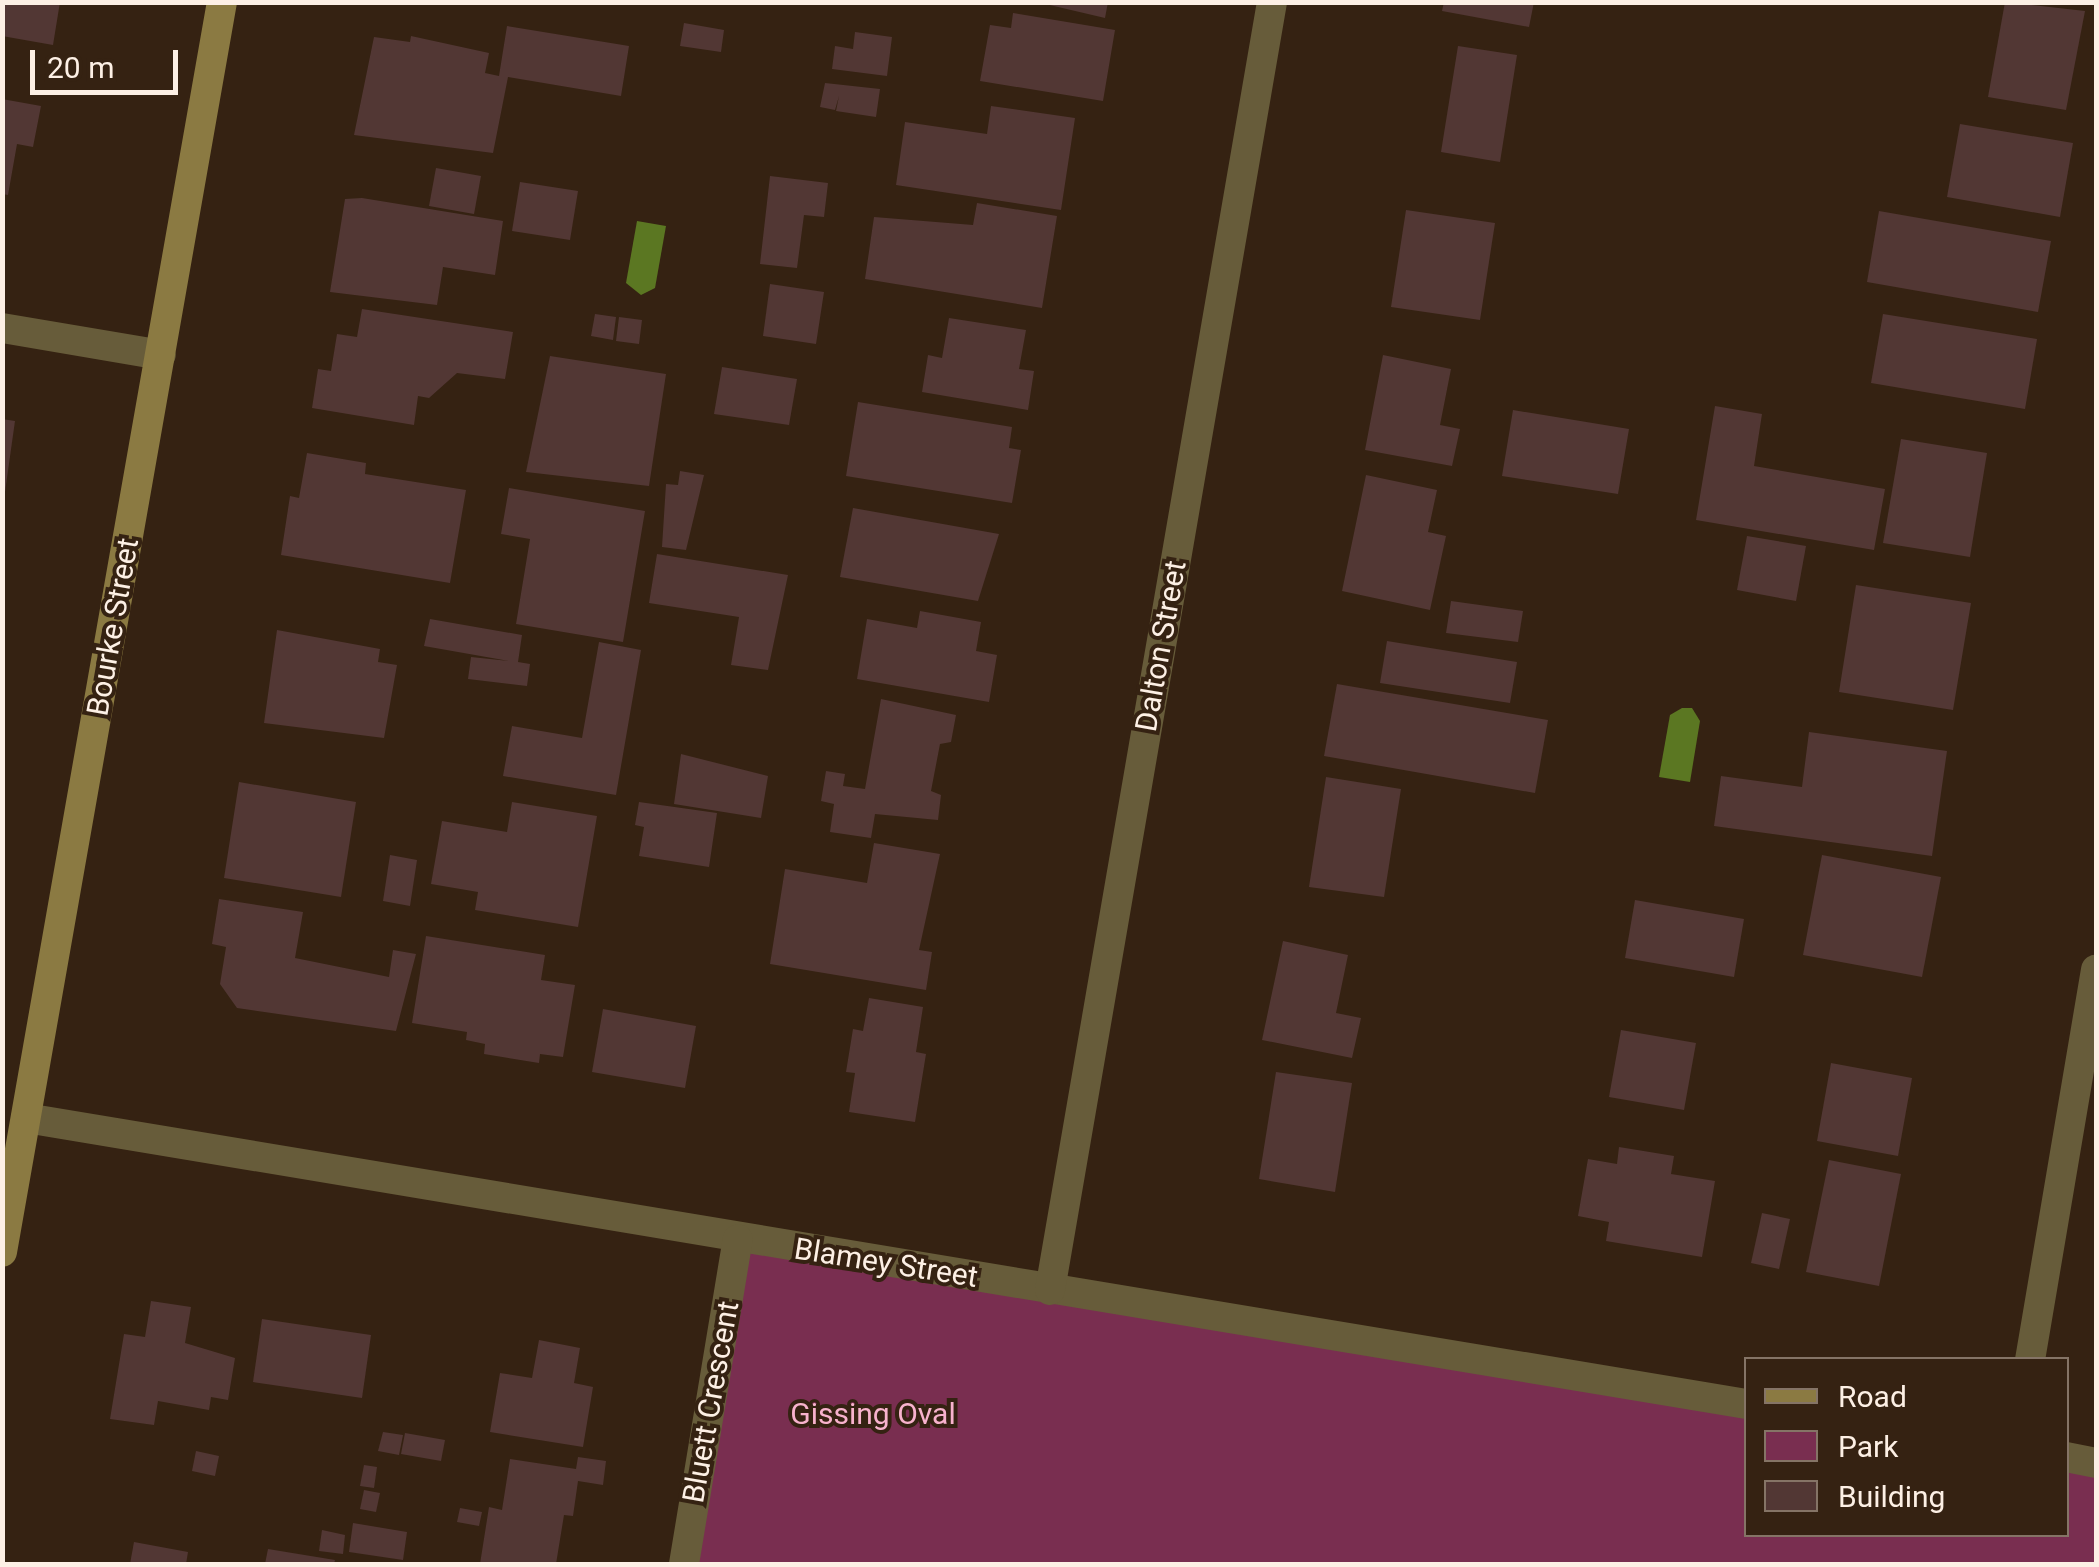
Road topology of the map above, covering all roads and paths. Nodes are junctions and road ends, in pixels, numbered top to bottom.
1 (222, 2) edge
2 (1272, 2) edge
3 (2, 328) edge
4 (161, 356) junction
5 (2096, 970) edge
6 (26, 1118) junction
7 (738, 1238) junction
8 (2, 1252) edge
9 (1050, 1290) junction
10 (2031, 1357) edge
11 (1744, 1404) edge
12 (2069, 1458) edge
13 (2096, 1463) edge
14 (684, 1564) edge

1 - 4 main road, Bourke Street
2 - 9 street, Dalton Street
3 - 4 street
4 - 6 main road, Bourke Street
5 - 10 street
6 - 7 street, Blamey Street
6 - 8 main road, Bourke Street
7 - 9 street, Blamey Street
7 - 14 street, Bluett Crescent
9 - 11 street, Blamey Street
12 - 13 street

